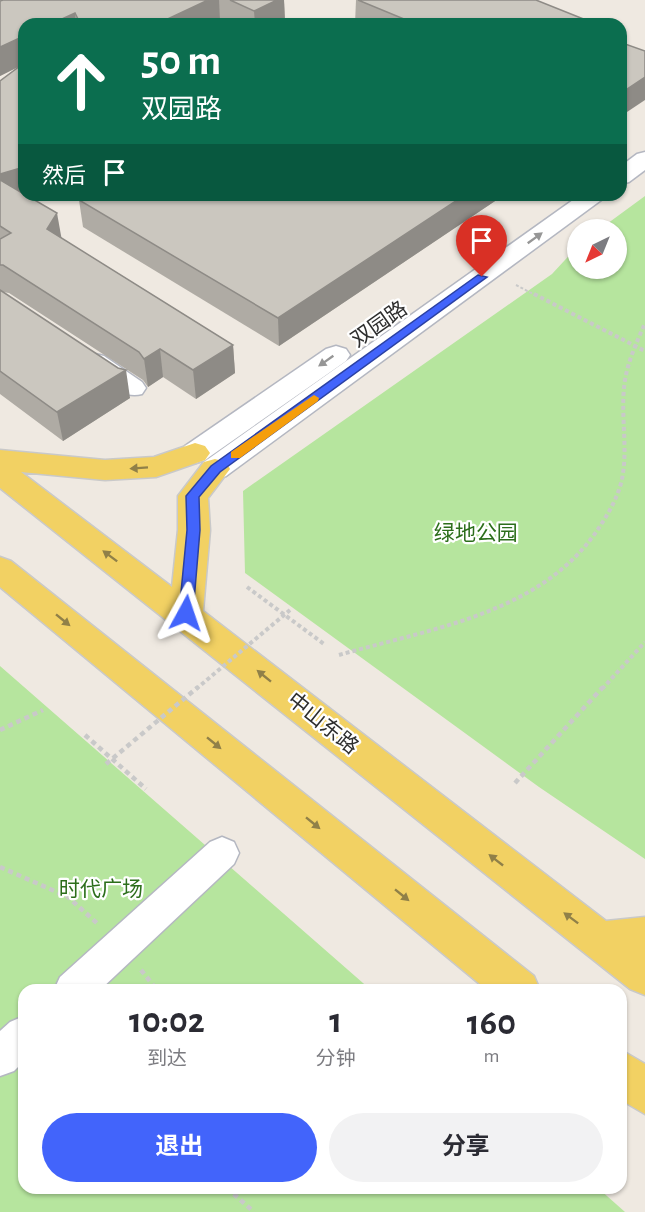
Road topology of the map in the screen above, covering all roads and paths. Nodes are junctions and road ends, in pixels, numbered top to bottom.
1 (645, 137) edge
2 (627, 150) edge
3 (645, 159) edge
4 (627, 172) edge
5 (555, 201) edge
6 (587, 201) edge
7 (516, 285) dead end
8 (645, 323) edge
9 (635, 346) junction
10 (76, 350) edge
11 (645, 351) edge
12 (133, 388) dead end
13 (0, 460) edge
14 (205, 461) junction
15 (0, 472) edge
16 (0, 569) edge
17 (247, 587) dead end
18 (290, 610) dead end
19 (186, 613) junction
20 (284, 615) junction
21 (645, 642) edge
22 (324, 644) dead end
23 (339, 655) dead end
24 (43, 710) dead end
25 (0, 730) edge
26 (85, 735) dead end
27 (112, 759) junction
28 (106, 764) dead end
29 (515, 783) dead end
30 (146, 789) dead end
31 (222, 853) dead end
32 (0, 867) edge
33 (645, 936) edge
34 (600, 940) junction
35 (121, 946) junction
36 (645, 975) edge
37 (80, 984) edge
38 (153, 984) edge
39 (512, 984) edge
40 (18, 1040) edge
41 (0, 1057) edge
42 (627, 1077) edge
43 (645, 1092) edge
44 (234, 1194) edge
45 (254, 1212) edge

1 - 2 main road
3 - 4 main road
5 -> 14 main road, 双园路
14 -> 6 main road, 双园路
7 - 9 path
8 - 9 path
9 - 11 path
9 - 23 path
10 - 12 street
14 -> 13 main road
14 - 19 main road
19 -> 15 main road, 中山东路
16 -> 39 main road
17 - 20 path
18 - 20 path, bridge
34 -> 19 main road, 中山东路
20 - 22 path
20 - 27 path, bridge
21 - 29 path
24 - 25 path
26 - 27 path
27 - 28 path, bridge
27 - 30 path
31 - 35 street
32 - 35 path
33 - 34 main road
34 - 36 main road, 中山东路
35 - 37 street
35 - 38 path
40 - 41 street
42 - 43 main road
44 - 45 path

